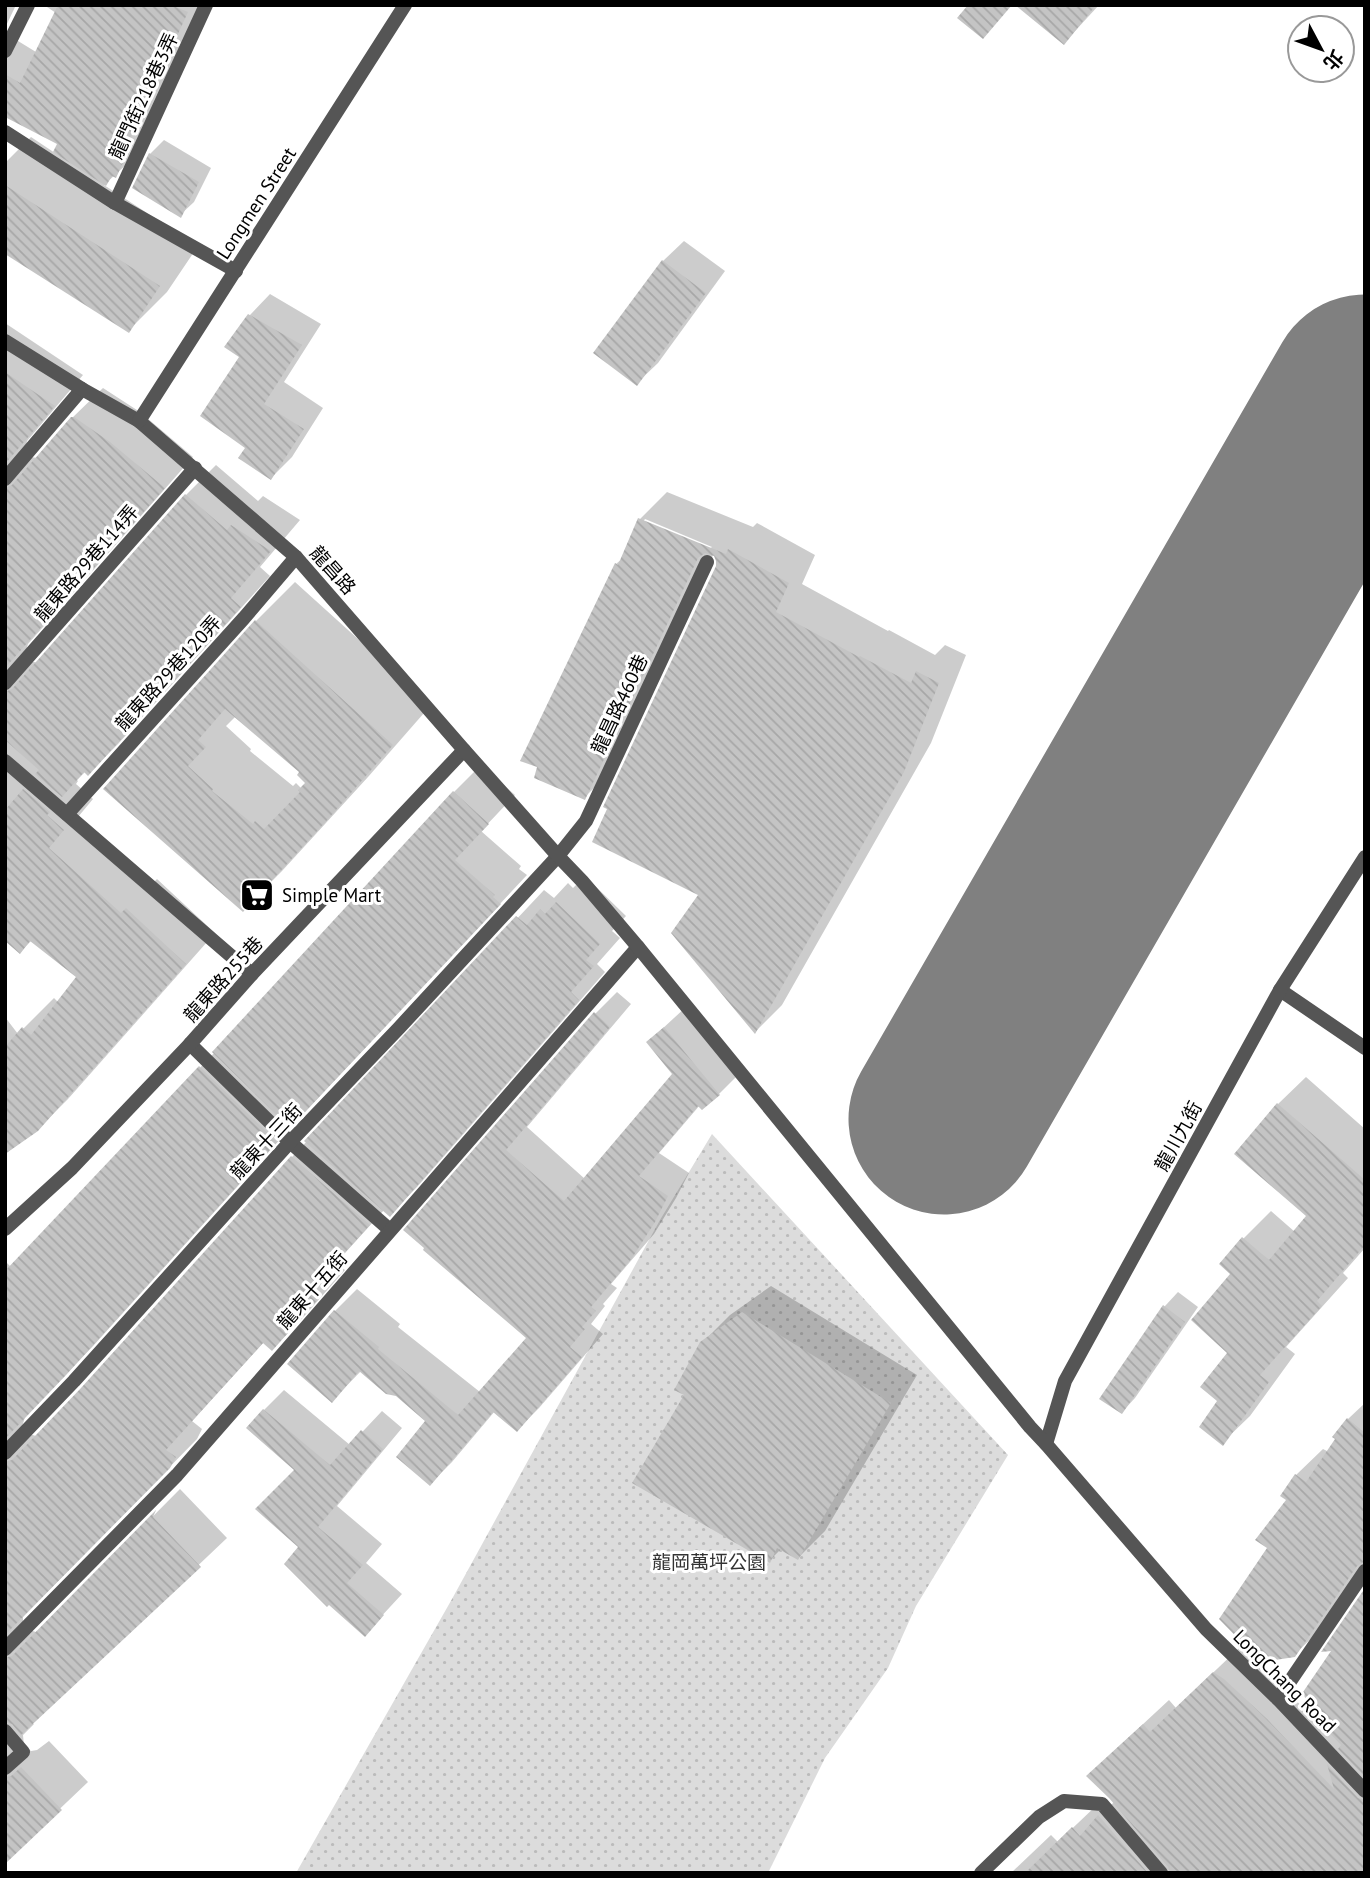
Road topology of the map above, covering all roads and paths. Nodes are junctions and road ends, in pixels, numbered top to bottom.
1 (28, 5) edge
2 (206, 5) edge
3 (405, 5) edge
4 (5, 51) edge
5 (5, 132) edge
6 (115, 203) junction
7 (236, 271) junction
8 (5, 341) edge
9 (82, 389) junction
10 (139, 421) junction
11 (195, 468) junction
12 (5, 480) edge
13 (296, 557) junction
14 (707, 562) dead end
15 (5, 683) edge
16 (464, 750) junction
17 (5, 761) edge
18 (67, 814) junction
19 (558, 856) junction
20 (1365, 857) edge
21 (638, 947) junction
22 (252, 974) junction
23 (1280, 990) junction
24 (190, 1044) junction
25 (1365, 1048) edge
26 (290, 1142) junction
27 (5, 1229) edge
28 (390, 1230) junction
29 (1046, 1444) junction
30 (5, 1453) edge
31 (1365, 1571) edge
32 (5, 1649) edge
33 (1278, 1699) junction
34 (5, 1731) edge
35 (5, 1768) edge
36 (1365, 1791) edge
37 (981, 1873) edge
38 (1161, 1873) edge

1 - 4 street
2 - 6 street, 龍門街218巷3弄
3 - 7 street, Longmen Street
5 - 6 street
6 - 7 street
7 - 10 street, Longmen Street
8 - 9 street, 龍昌路
9 - 10 street, 龍昌路
9 - 12 street
10 - 11 street, 龍昌路
11 - 13 street, 龍昌路
11 - 15 street, 龍東路29巷114弄
13 - 16 street, 龍昌路
13 - 18 street, 龍東路29巷120弄
14 - 19 street, 龍昌路460巷
16 - 19 street, 龍昌路
16 - 22 street, 龍東路255巷
17 - 18 street
18 - 22 street
19 - 21 street, 龍昌路
19 - 26 street, 龍東十三街
20 - 23 street, 龍川九街
21 - 28 street, 龍東十五街
21 - 29 street, 龍昌路
22 - 24 street, 龍東路255巷
23 - 25 street
23 - 29 street, 龍川九街
24 - 26 street
24 - 27 street, 龍東路255巷
26 - 28 street
26 - 30 street, 龍東十三街
28 - 32 street, 龍東十五街
29 - 33 street, LongChang Road
31 - 33 street
33 - 36 street, LongChang Road
34 - 35 street
37 - 38 street

